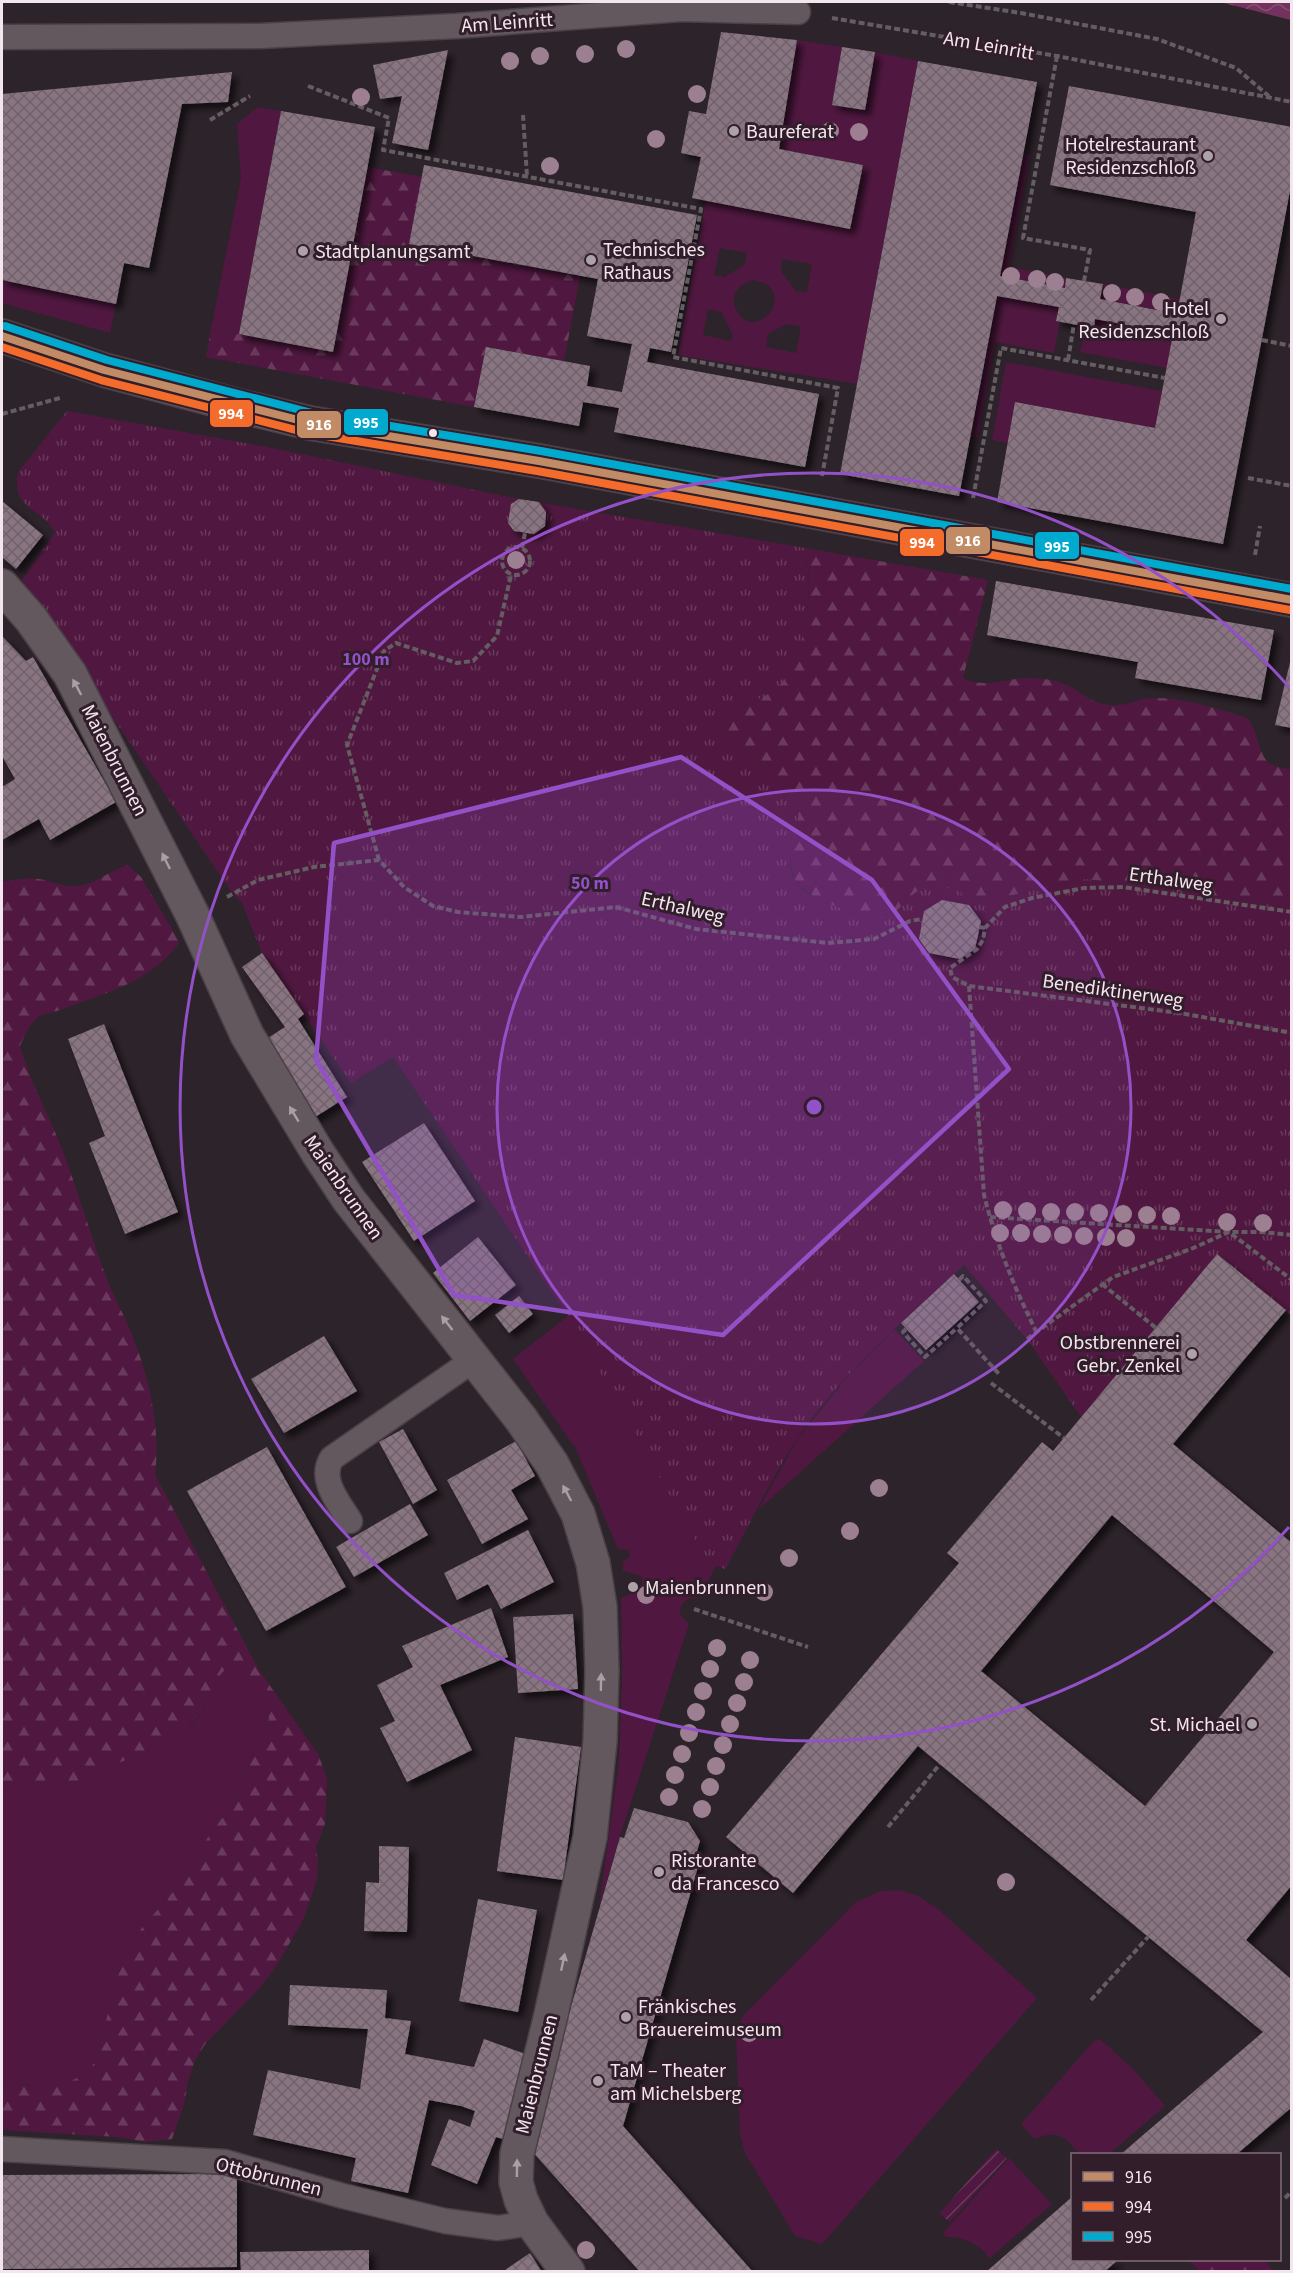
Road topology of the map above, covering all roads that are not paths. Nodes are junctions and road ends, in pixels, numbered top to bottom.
1 (798, 12) road end
2 (2, 38) edge
3 (2, 336) edge
4 (2, 586) edge
5 (1292, 600) edge
6 (475, 1359) junction
7 (350, 1521) dead end
8 (2, 2149) edge
9 (532, 2223) junction
10 (568, 2271) edge

1 - 2 lane, Am Leinritt
3 - 5 street
6 -> 4 street, Maienbrunnen
6 - 7 lane
9 -> 6 street, Maienbrunnen
8 - 9 lane, Ottobrunnen
9 - 10 street, Maienbrunnen

